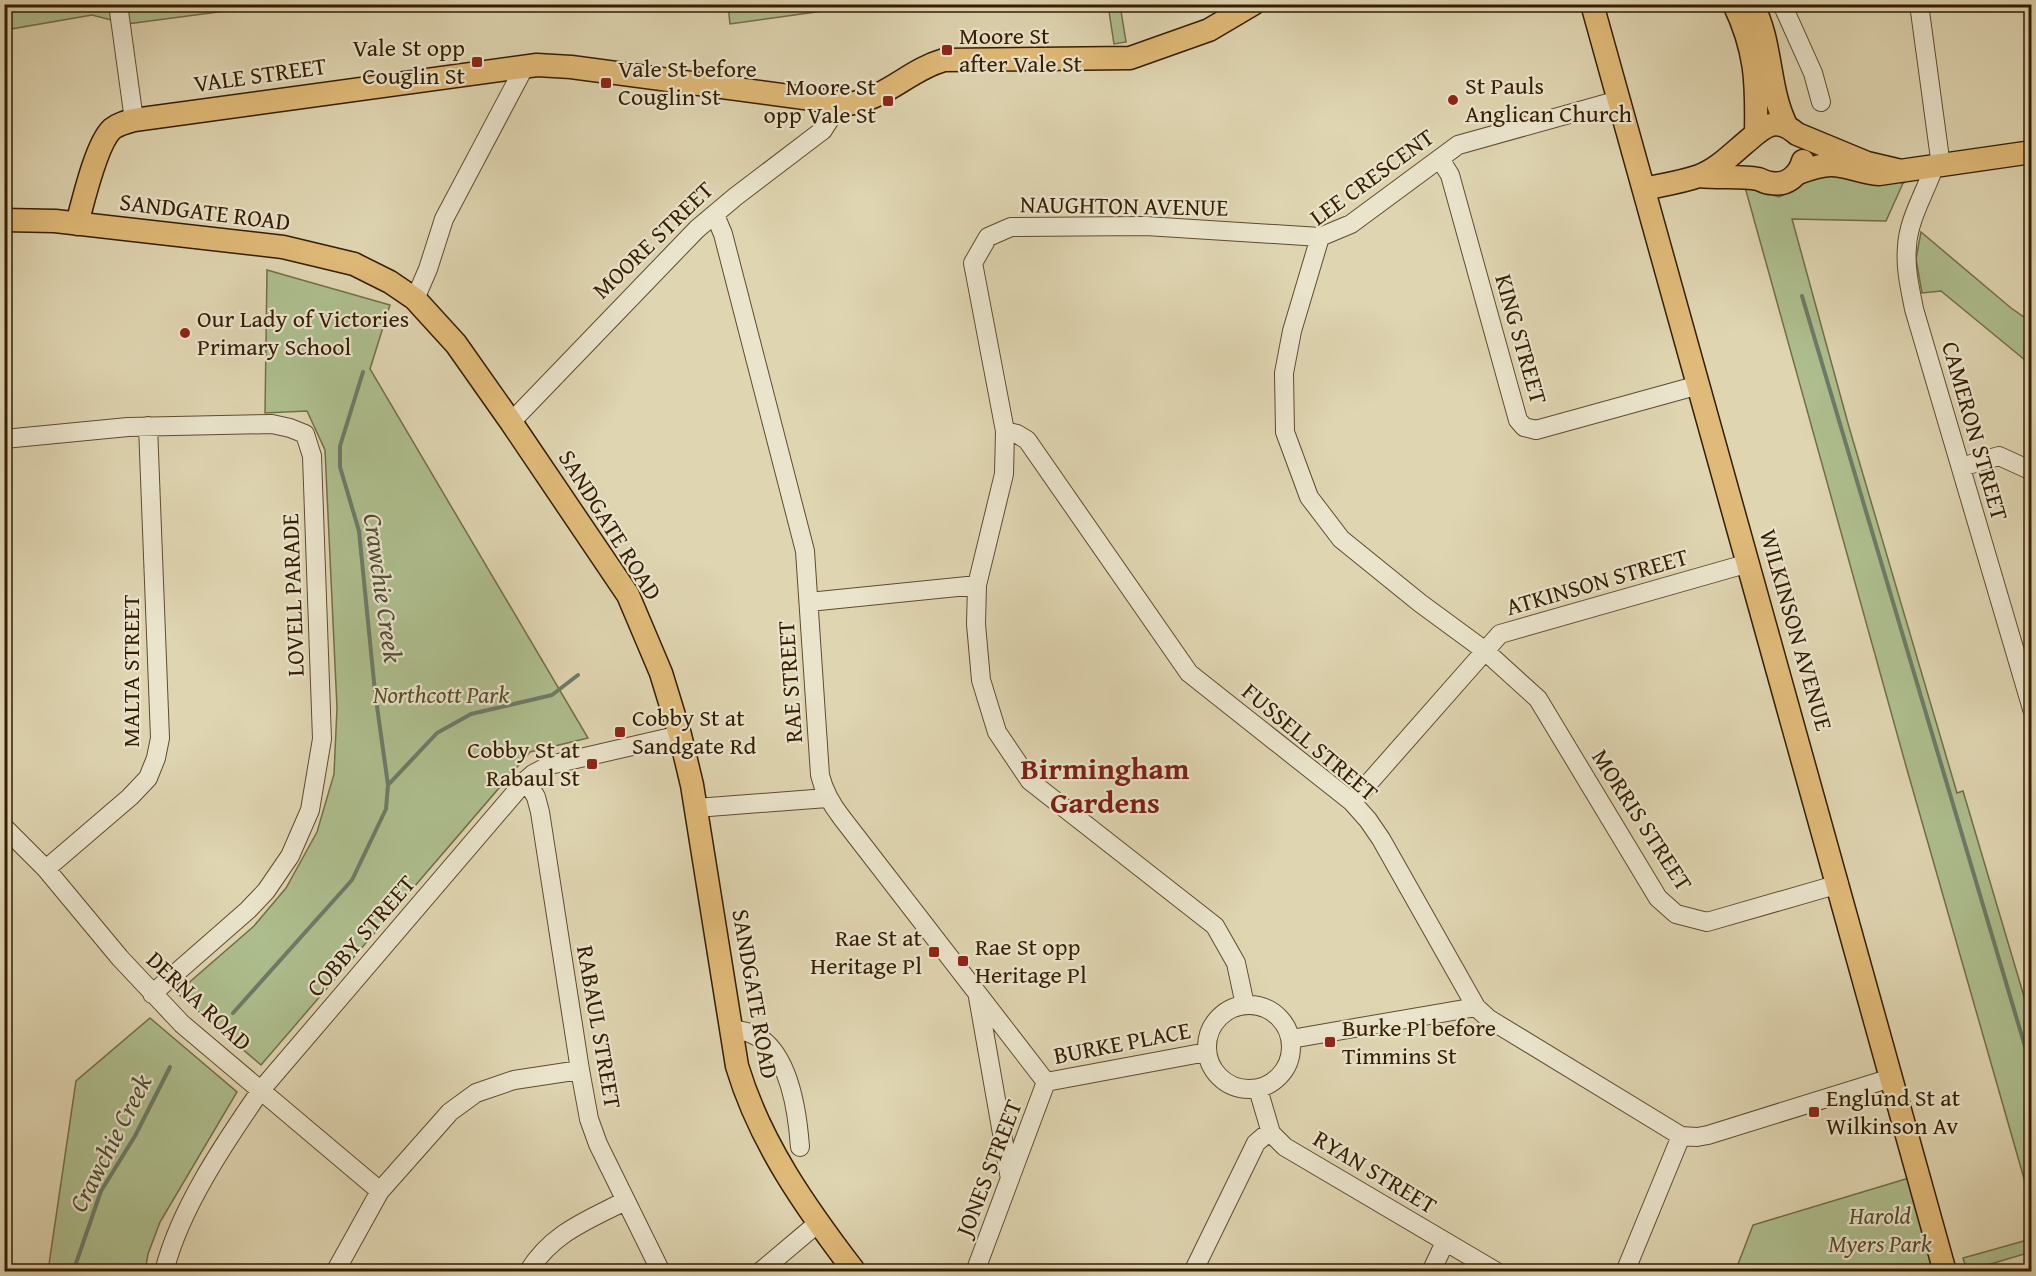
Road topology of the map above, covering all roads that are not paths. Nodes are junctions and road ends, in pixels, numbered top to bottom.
1 (1253, 4) edge
2 (1592, 4) edge
3 (1734, 4) edge
4 (1919, 4) edge
5 (1784, 5) edge
6 (118, 6) edge
7 (1754, 8) edge
8 (525, 66) junction
9 (1619, 100) junction
10 (1821, 102) dead end
11 (835, 104) junction
12 (134, 120) junction
13 (1792, 131) junction
14 (1753, 135) junction
15 (2031, 152) edge
16 (1440, 159) junction
17 (1937, 166) junction
18 (1901, 171) junction
19 (1798, 173) junction
20 (1700, 176) junction
21 (1758, 179) junction
22 (1644, 189) junction
23 (715, 215) junction
24 (4, 220) edge
25 (77, 224) junction
26 (1320, 237) junction
27 (415, 299) junction
28 (1699, 385) junction
29 (511, 422) junction
30 (148, 426) junction
31 (1005, 431) junction
32 (4, 439) edge
33 (1961, 467) junction
34 (2031, 471) edge
35 (1749, 564) junction
36 (976, 585) junction
37 (809, 602) junction
38 (1484, 650) junction
39 (2031, 709) edge
40 (680, 735) junction
41 (526, 780) junction
42 (827, 798) junction
43 (1352, 802) junction
44 (696, 808) junction
45 (4, 827) edge
46 (46, 869) junction
47 (1839, 884) junction
48 (152, 994) junction
49 (977, 994) junction
50 (1245, 1005) junction
51 (1476, 1007) junction
52 (732, 1030) junction
53 (1291, 1039) junction
54 (1208, 1052) junction
55 (580, 1070) junction
56 (1891, 1078) junction
57 (1046, 1082) junction
58 (1258, 1089) junction
59 (261, 1090) junction
60 (1271, 1133) junction
61 (1681, 1136) junction
62 (800, 1147) dead end
63 (1010, 1181) junction
64 (380, 1191) junction
65 (625, 1201) junction
66 (818, 1223) junction
67 (1445, 1242) junction
68 (164, 1272) edge
69 (334, 1272) edge
70 (528, 1272) edge
71 (661, 1272) edge
72 (760, 1272) edge
73 (855, 1272) edge
74 (975, 1272) edge
75 (1193, 1272) edge
76 (1431, 1272) edge
77 (1497, 1272) edge
78 (1625, 1272) edge
79 (1945, 1272) edge

1 - 11 main road, VALE STREET
2 - 9 main road, WILKINSON AVENUE
3 - 14 main road
4 - 17 street
5 - 7 street
5 - 10 street
6 - 12 street
7 - 13 main road
8 - 11 main road, VALE STREET
8 - 12 main road, VALE STREET
8 - 27 street
9 - 16 street, LEE CRESCENT
9 - 22 main road, WILKINSON AVENUE
11 - 23 street, MOORE STREET
12 - 25 main road, VALE STREET
13 - 14 main road
13 - 18 main road
13 - 19 main road
14 - 20 main road
14 - 21 main road
15 - 17 main road
16 - 26 street, LEE CRESCENT
16 - 28 street, KING STREET
17 - 18 main road
17 - 33 street, CAMERON STREET
18 - 19 main road
19 - 21 main road
20 - 21 main road
20 - 22 main road
22 - 28 main road, WILKINSON AVENUE
23 - 29 street, MOORE STREET
23 - 37 street, RAE STREET
24 - 25 main road, SANDGATE ROAD
25 - 27 main road, SANDGATE ROAD
26 - 31 street, NAUGHTON AVENUE
26 - 38 street, LEE CRESCENT
27 - 29 main road, SANDGATE ROAD
28 - 35 main road, WILKINSON AVENUE
29 - 40 main road, SANDGATE ROAD
30 - 32 street, LOVELL PARADE
30 - 46 street, MALTA STREET
30 - 48 street, LOVELL PARADE
31 - 36 street, NAUGHTON AVENUE
31 - 43 street, FUSSELL STREET
33 - 34 street
33 - 39 street, CAMERON STREET
35 - 38 street, ATKINSON STREET
35 - 47 main road, WILKINSON AVENUE
36 - 37 street
36 - 50 street, NAUGHTON AVENUE
37 - 42 street, RAE STREET
38 - 43 street, ATKINSON STREET
38 - 47 street, MORRIS STREET
40 - 41 street, COBBY STREET
40 - 44 main road, SANDGATE ROAD
41 - 55 street, RABAUL STREET
41 - 59 street, COBBY STREET
42 - 44 street
42 - 49 street, RAE STREET
43 - 51 street, FUSSELL STREET
44 - 52 main road, SANDGATE ROAD
45 - 46 street, DERNA ROAD
46 - 48 street, DERNA ROAD
47 - 56 main road, WILKINSON AVENUE
48 - 59 street, DERNA ROAD
49 - 57 street, RAE STREET
49 - 63 street
50 - 53 street
50 - 54 street
51 - 53 street
51 - 61 street, FUSSELL STREET
52 - 62 street
52 - 66 main road, SANDGATE ROAD
53 - 58 street
54 - 57 street, BURKE PLACE
54 - 58 street
55 - 64 street
55 - 65 street, RABAUL STREET
56 - 61 street
56 - 79 main road, WILKINSON AVENUE
57 - 63 street, JONES STREET
58 - 60 street
59 - 64 street, DERNA ROAD
59 - 68 street, COBBY STREET
60 - 67 street, RYAN STREET
60 - 75 street
61 - 78 street
63 - 74 street, JONES STREET
64 - 69 street
65 - 70 street
65 - 71 street, RABAUL STREET
66 - 72 street
66 - 73 main road, SANDGATE ROAD
67 - 76 street
67 - 77 street, RYAN STREET

